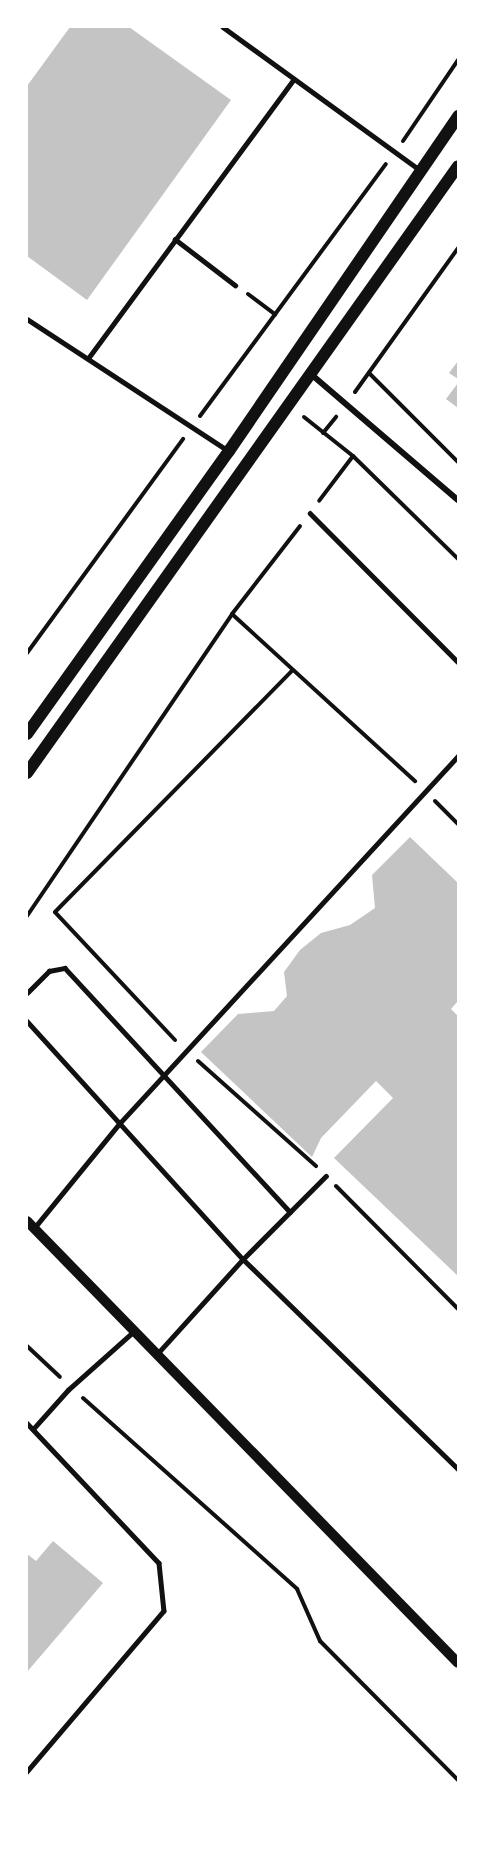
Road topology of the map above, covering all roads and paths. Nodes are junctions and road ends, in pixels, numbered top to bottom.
1 (223, 27) edge
2 (458, 60) edge
3 (294, 79) junction
4 (458, 116) edge
5 (395, 153) junction
6 (458, 166) edge
7 (421, 171) junction
8 (175, 239) junction
9 (458, 248) edge
10 (235, 285) joint
11 (275, 314) junction
12 (27, 319) edge
13 (89, 357) junction
14 (369, 373) junction
15 (312, 375) junction
16 (346, 404) junction
17 (289, 405) junction
18 (192, 427) junction
19 (323, 433) junction
20 (229, 451) junction
21 (353, 456) junction
22 (458, 462) edge
23 (458, 500) edge
24 (310, 513) junction
25 (458, 559) edge
26 (232, 614) junction
27 (27, 653) edge
28 (458, 662) edge
29 (27, 734) edge
30 (458, 756) edge
31 (27, 773) edge
32 (425, 790) junction
33 (458, 824) edge
34 (27, 916) edge
35 (27, 993) edge
36 (27, 1021) edge
37 (164, 1074) junction
38 (119, 1124) junction
39 (326, 1176) dead end
40 (290, 1212) junction
41 (30, 1225) edge
42 (243, 1259) junction
43 (135, 1330) junction
44 (27, 1346) edge
45 (158, 1353) junction
46 (71, 1387) junction
47 (27, 1423) edge
48 (34, 1428) junction
49 (458, 1469) edge
50 (458, 1662) edge
51 (27, 1772) edge
52 (458, 1780) edge

1 - 3 lane
2 - 5 path
3 - 5 lane
3 - 8 lane
4 - 7 main road
5 - 7 lane
5 - 11 path
6 - 15 main road
7 - 20 main road
8 - 10 lane
8 - 13 lane
9 - 14 path
10 - 11 path
11 - 18 path
12 - 13 lane
13 - 18 lane
14 - 16 path
14 - 22 path
15 - 16 street
15 - 17 main road
16 - 19 path
16 - 23 street
17 - 19 path
17 - 31 main road
18 - 20 lane
18 - 27 path
19 - 21 path
20 - 29 main road
21 - 24 path
21 - 25 path
24 - 26 path
24 - 28 lane
26 - 32 path
26 - 34 path
30 - 32 lane
32 - 33 path
32 - 37 lane
35 - 37 lane
36 - 38 lane
37 - 38 lane
37 - 40 lane
38 - 41 lane
38 - 42 lane
39 - 40 lane
40 - 42 lane
41 - 43 street
42 - 45 lane
42 - 49 lane
43 - 45 street
43 - 46 lane
44 - 46 path
45 - 50 street
46 - 48 lane
46 - 52 path
47 - 48 lane
48 - 51 lane

